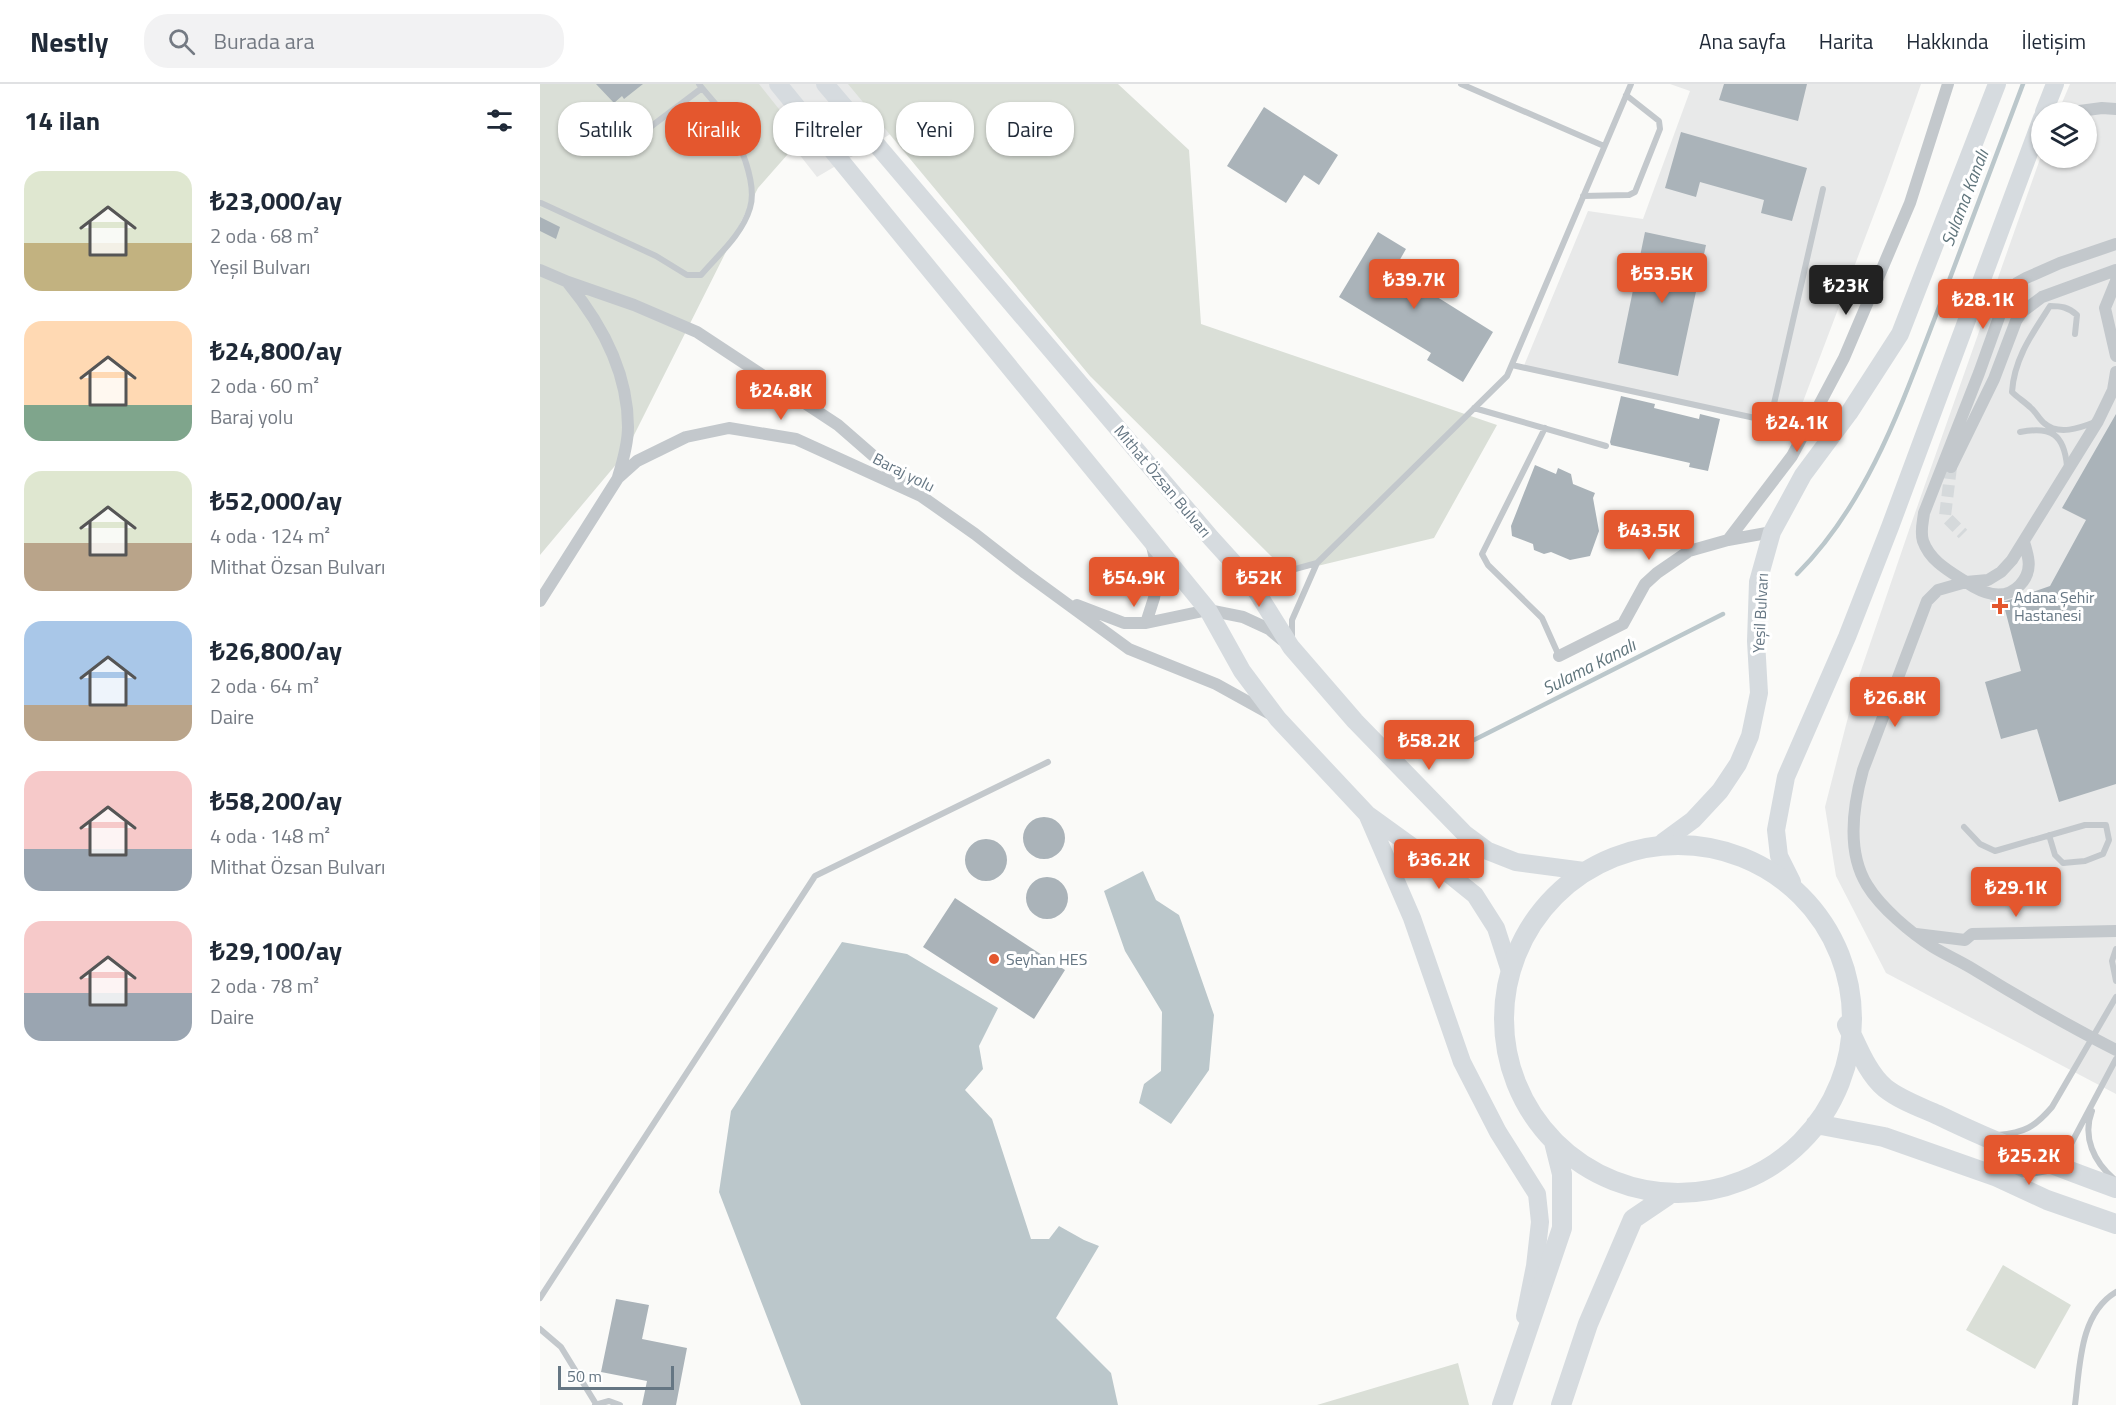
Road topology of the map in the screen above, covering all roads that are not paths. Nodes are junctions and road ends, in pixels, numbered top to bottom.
1 (778, 84) edge
2 (825, 84) edge
3 (1461, 84) edge
4 (1631, 84) edge
5 (1948, 84) edge
6 (1997, 84) edge
7 (2055, 84) edge
8 (701, 86) edge
9 (1626, 95) junction
10 (2048, 102) edge
11 (2097, 109) edge
12 (2116, 109) edge
13 (653, 125) edge
14 (1604, 146) junction
15 (2031, 148) edge
16 (1823, 189) dead end
17 (1583, 196) junction
18 (541, 203) edge
19 (2116, 244) edge
20 (540, 270) edge
21 (2116, 270) edge
22 (2116, 281) edge
23 (568, 282) junction
24 (2075, 334) dead end
25 (2116, 356) edge
26 (1512, 365) junction
27 (2116, 372) edge
28 (1474, 408) junction
29 (2098, 421) junction
30 (1545, 428) junction
31 (2020, 432) dead end
32 (1606, 446) dead end
33 (1951, 467) tunnel mouth
34 (2068, 473) junction
35 (618, 478) junction
36 (921, 496) junction
37 (1772, 532) junction
38 (1728, 540) junction
39 (1151, 541) junction
40 (2024, 542) junction
41 (1317, 563) junction
42 (1250, 581) junction
43 (1966, 582) junction
44 (1062, 599) junction
45 (540, 601) edge
46 (1208, 610) junction
47 (1146, 623) junction
48 (1291, 647) junction
49 (1559, 656) joint
50 (1278, 718) junction
51 (1048, 762) dead end
52 (1367, 814) junction
53 (1964, 827) dead end
54 (2049, 835) junction
55 (1663, 842) junction
56 (1584, 871) junction
57 (1792, 882) junction
58 (2116, 931) edge
59 (1916, 934) junction
60 (2116, 949) edge
61 (1509, 968) junction
62 (2116, 981) edge
63 (2116, 997) edge
64 (1847, 1025) junction
65 (2116, 1050) edge
66 (2116, 1059) edge
67 (2104, 1083) junction
68 (1816, 1124) junction
69 (1965, 1129) junction
70 (1554, 1142) junction
71 (2056, 1166) junction
72 (1995, 1176) junction
73 (2116, 1181) edge
74 (2116, 1188) edge
75 (1667, 1196) junction
76 (2116, 1224) edge
77 (2116, 1292) edge
78 (540, 1298) edge
79 (540, 1329) edge
80 (1514, 1368) junction
81 (595, 1404) edge
82 (620, 1405) edge
83 (1502, 1405) edge
84 (1561, 1405) edge
85 (2075, 1405) edge

1 - 39 main road
2 - 42 main road, Mithat Özsan Bulvarı
3 - 14 lane
4 - 9 lane
5 - 38 street
6 - 37 main road, Yeşil Bulvarı
7 - 10 main road
8 - 13 lane
8 - 18 lane
9 - 14 lane
9 - 17 lane
11 - 12 street
14 - 17 lane
15 - 57 main road
16 - 26 lane
17 - 26 lane
19 - 43 street
20 - 23 street
21 - 33 street
22 - 25 street
23 - 35 street
23 - 36 street
24 - 29 lane
26 - 28 lane
27 - 29 street
28 - 30 lane
28 - 41 lane
29 - 34 street
30 - 32 lane
30 - 49 lane
31 - 34 lane
34 - 40 street
35 - 36 street, Baraj yolu
35 - 45 street, Baraj yolu
36 - 44 street, Baraj yolu
37 - 38 street
37 - 55 main road, Yeşil Bulvarı
38 - 49 street
39 - 46 main road
39 - 47 street
40 - 43 street
40 - 43 street
41 - 42 lane
41 - 48 lane
42 - 48 main road, Mithat Özsan Bulvarı
43 - 59 street
44 - 47 street
44 - 50 street, Baraj yolu
46 - 47 street
46 - 48 street
46 - 50 main road
48 - 56 main road, Mithat Özsan Bulvarı
50 - 52 main road
51 - 78 lane
52 - 61 main road
52 - 80 main road
53 - 54 lane
54 - 54 lane
55 - 56 main road
55 - 57 main road
56 - 61 main road
57 - 64 main road
58 - 59 street
59 - 65 street
60 - 62 lane
61 - 70 main road
63 - 69 lane
64 - 68 main road
64 - 69 main road
66 - 67 lane
67 - 71 lane
67 - 73 lane
68 - 72 main road
68 - 75 main road
69 - 71 main road
70 - 75 main road
70 - 80 main road
71 - 72 street
71 - 74 main road
72 - 76 main road
75 - 84 main road
77 - 85 lane
79 - 81 lane
80 - 83 main road
81 - 82 lane

